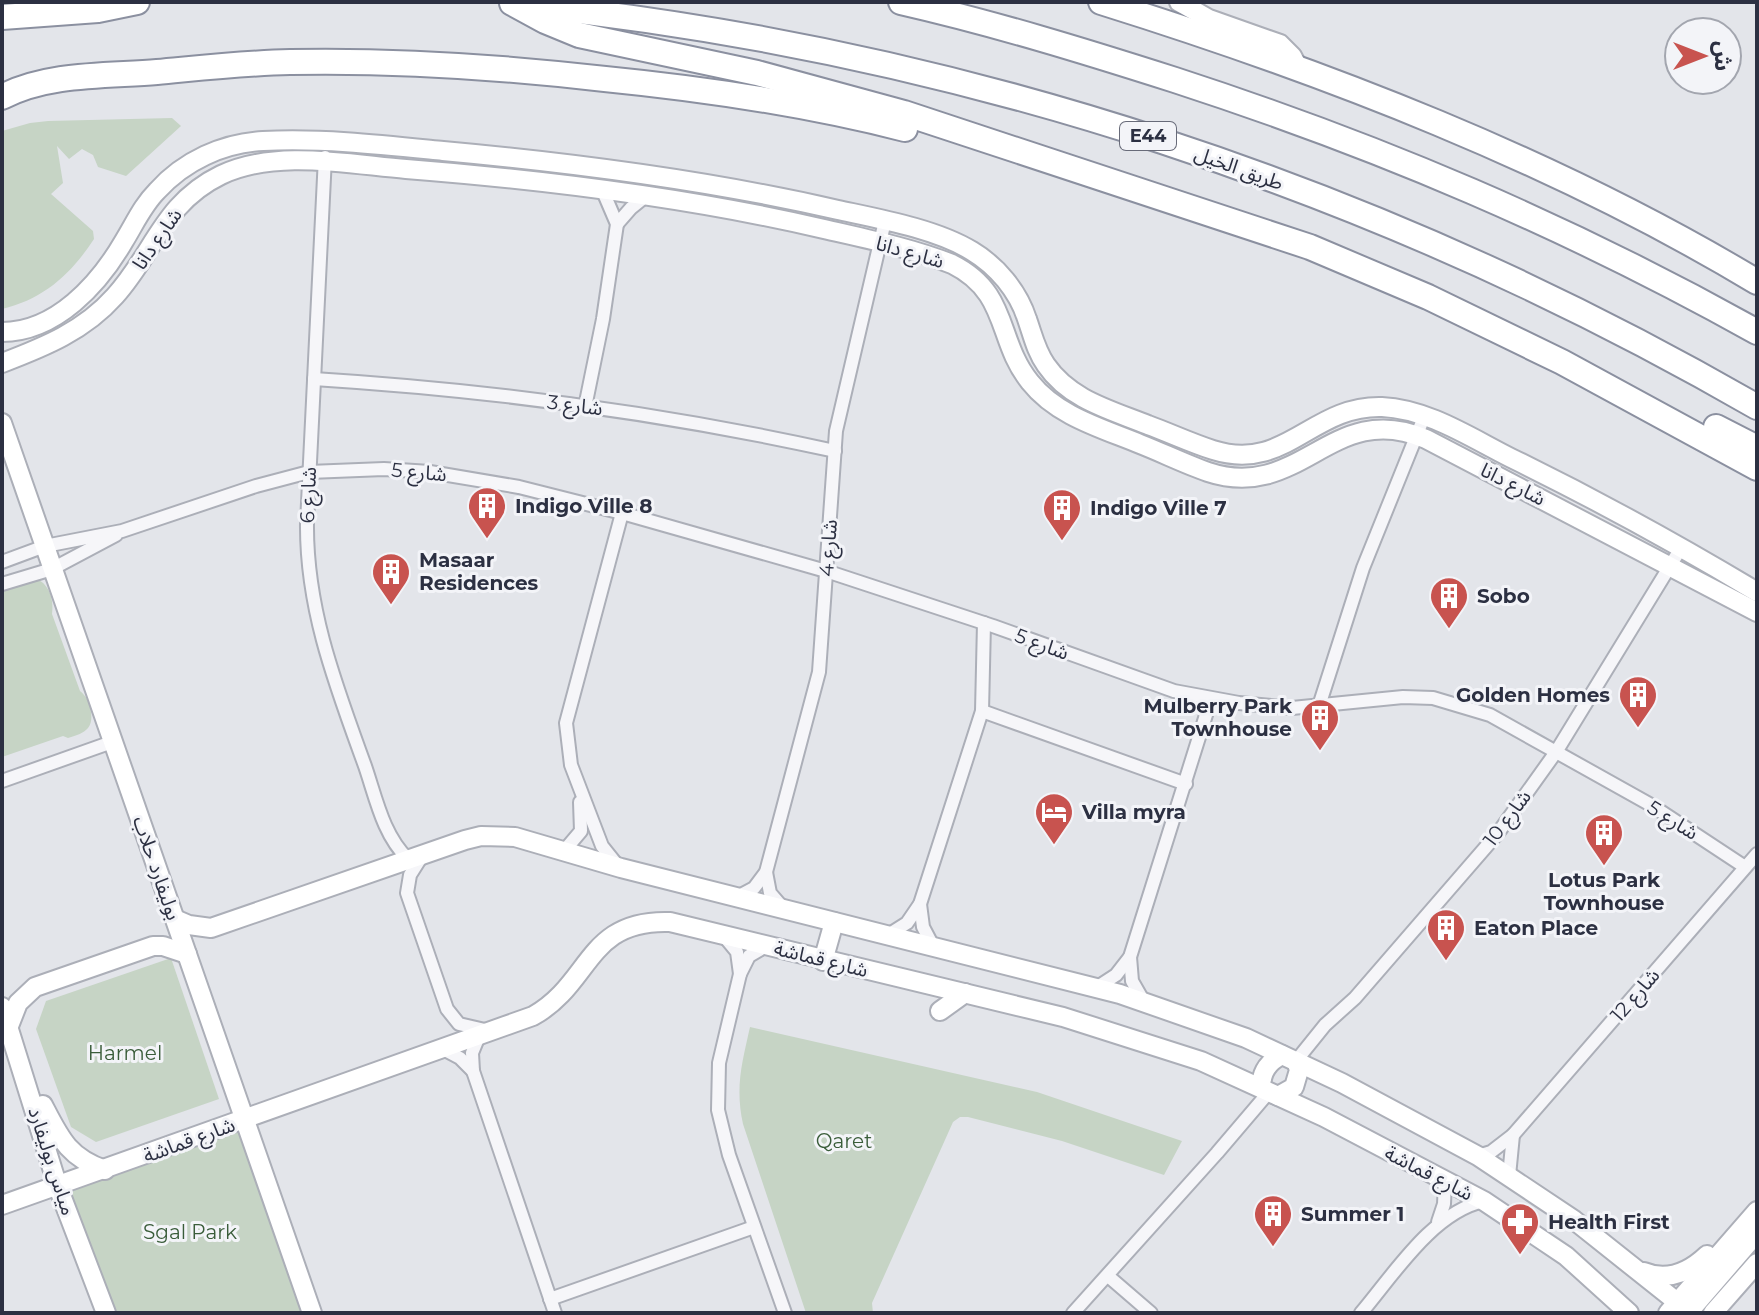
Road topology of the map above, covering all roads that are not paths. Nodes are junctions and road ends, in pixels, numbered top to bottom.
1 (28, 2) edge
2 (137, 2) edge
3 (901, 2) edge
4 (1101, 2) edge
5 (1179, 2) edge
6 (504, 3) edge
7 (61, 13) junction
8 (2, 17) edge
9 (1300, 71) junction
10 (2, 97) edge
11 (326, 142) junction
12 (1009, 149) junction
13 (325, 163) junction
14 (602, 189) junction
15 (647, 195) junction
16 (885, 221) junction
17 (617, 224) junction
18 (880, 243) junction
19 (1757, 282) edge
20 (1495, 329) junction
21 (2, 332) edge
22 (1757, 332) edge
23 (2, 363) edge
24 (314, 379) junction
25 (585, 407) junction
26 (1757, 407) edge
27 (1424, 417) junction
28 (2, 423) edge
29 (1416, 435) junction
30 (1757, 448) edge
31 (835, 451) junction
32 (1757, 468) edge
33 (309, 472) junction
34 (622, 513) junction
35 (122, 531) junction
36 (45, 546) junction
37 (1681, 548) junction
38 (2, 562) edge
39 (1670, 566) junction
40 (52, 569) junction
41 (826, 571) junction
42 (2, 584) edge
43 (1757, 592) edge
44 (1757, 612) edge
45 (984, 623) junction
46 (1211, 699) junction
47 (1319, 706) junction
48 (982, 711) junction
49 (112, 742) junction
50 (1556, 752) junction
51 (2, 781) edge
52 (1186, 784) junction
53 (581, 791) junction
54 (389, 836) junction
55 (564, 851) junction
56 (1757, 854) edge
57 (416, 856) junction
58 (1745, 867) junction
59 (621, 868) junction
60 (377, 870) junction
61 (766, 872) junction
62 (737, 897) junction
63 (920, 904) junction
64 (784, 909) junction
65 (175, 919) junction
66 (834, 922) junction
67 (723, 935) junction
68 (888, 935) junction
69 (766, 946) junction
70 (933, 946) junction
71 (187, 954) junction
72 (1130, 957) junction
73 (823, 961) junction
74 (740, 974) junction
75 (1096, 988) junction
76 (965, 993) junction
77 (1144, 1002) junction
78 (2, 1007) edge
79 (940, 1011) dead end
80 (9, 1026) junction
81 (486, 1033) junction
82 (443, 1049) junction
83 (1289, 1058) junction
84 (473, 1071) junction
85 (27, 1084) junction
86 (1270, 1092) junction
87 (244, 1119) junction
88 (1513, 1135) junction
89 (1478, 1156) junction
90 (105, 1170) junction
91 (1509, 1176) junction
92 (1445, 1182) junction
93 (58, 1187) junction
94 (1484, 1201) junction
95 (2, 1205) edge
96 (1757, 1211) edge
97 (1437, 1224) junction
98 (754, 1227) junction
99 (1757, 1233) edge
100 (1735, 1236) junction
101 (1757, 1263) edge
102 (1638, 1270) junction
103 (1108, 1276) junction
104 (1738, 1285) junction
105 (550, 1299) junction
106 (1683, 1311) edge
107 (106, 1313) edge
108 (312, 1313) edge
109 (555, 1313) edge
110 (785, 1313) edge
111 (1073, 1313) edge
112 (1151, 1313) edge
113 (1361, 1313) edge
114 (1629, 1313) edge
115 (1713, 1313) edge
116 (1736, 1313) edge

1 - 7 highway
2 - 7 highway
3 - 22 highway
4 - 9 highway
5 - 9 street
6 - 12 highway
6 - 26 highway, طريق الخيل / E44
7 - 8 highway
9 - 19 highway
10 - 12 highway
11 - 13 street, شارع 6
11 - 16 street, شارع دانا
11 - 21 street, شارع دانا
12 - 20 highway
13 - 14 street, شارع دانا
13 - 23 street, شارع دانا
13 - 24 street, شارع 6
14 - 15 street, شارع دانا
14 - 17 street
15 - 17 street
15 - 18 street, شارع دانا
16 - 18 street, شارع 4
16 - 27 street, شارع دانا
17 - 25 street
18 - 29 street, شارع دانا
18 - 31 street, شارع 4
20 - 30 highway
20 - 32 highway
24 - 25 street, شارع 3
24 - 33 street, شارع 6
25 - 31 street, شارع 3
27 - 29 street
27 - 37 street, شارع دانا
28 - 36 street, بوليفارد حلاب
29 - 39 street, شارع دانا
29 - 47 street
31 - 41 street, شارع 4
33 - 34 street, شارع 5
33 - 35 street
33 - 54 street, شارع 6
34 - 41 street, شارع 5
34 - 53 street
35 - 36 street
35 - 40 street
36 - 38 street
36 - 40 street, بوليفارد حلاب
37 - 39 street, شارع 10
37 - 43 street, شارع دانا
39 - 44 street, شارع دانا
39 - 50 street, شارع 10
40 - 42 street
40 - 49 street, بوليفارد حلاب
41 - 45 street, شارع 5
41 - 61 street, شارع 4
45 - 46 street, شارع 5
45 - 48 street
46 - 47 street, شارع 5
46 - 52 street
47 - 50 street, شارع 5
48 - 52 street
48 - 63 street
49 - 51 street
49 - 65 street, بوليفارد حلاب
50 - 58 street, شارع 5
50 - 83 street, شارع 10
52 - 72 street
53 - 55 street
53 - 59 street
54 - 57 street, شارع 6
54 - 60 street
55 - 57 street, شارع قماشة
55 - 59 street, شارع قماشة
56 - 58 street, شارع 12
57 - 60 street, شارع قماشة
57 - 81 street
58 - 88 street, شارع 12
59 - 62 street, شارع قماشة
60 - 65 street, شارع قماشة
61 - 62 street
61 - 64 street
62 - 64 street, شارع قماشة
63 - 68 street
63 - 70 street
64 - 66 street, شارع قماشة
65 - 71 street, بوليفارد حلاب
66 - 68 street, شارع قماشة
66 - 73 street
67 - 69 street, شارع قماشة
67 - 74 street
67 - 81 street, شارع قماشة
68 - 70 street, شارع قماشة
69 - 73 street, شارع قماشة
69 - 74 street
70 - 75 street, شارع قماشة
71 - 80 street
71 - 87 street, بوليفارد حلاب
72 - 75 street
72 - 77 street
73 - 76 street, شارع قماشة
74 - 98 street
75 - 77 street, شارع قماشة
76 - 79 street
76 - 86 street, شارع قماشة
77 - 83 street, شارع قماشة
78 - 80 street, مياس بوليفارد
80 - 85 street, مياس بوليفارد
81 - 82 street, شارع قماشة
81 - 84 street
82 - 84 street
82 - 87 street, شارع قماشة
83 - 86 street
83 - 86 street
83 - 89 street, شارع قماشة
84 - 105 street
85 - 90 street
85 - 93 street, مياس بوليفارد
86 - 92 street, شارع قماشة
86 - 103 street
87 - 90 street, شارع قماشة
87 - 108 street, بوليفارد حلاب
88 - 89 street, شارع 12
88 - 91 street
89 - 91 street, شارع قماشة
90 - 93 street, شارع قماشة
91 - 102 street, شارع قماشة
92 - 94 street, شارع قماشة
92 - 97 street
93 - 95 street, شارع قماشة
93 - 107 street, مياس بوليفارد
94 - 97 street
94 - 114 street, شارع قماشة
96 - 100 street
97 - 113 street
98 - 105 street
98 - 110 street
99 - 106 street
100 - 102 street
100 - 106 street
101 - 104 street
102 - 106 street, شارع قماشة
103 - 111 street
103 - 112 street
104 - 115 street
104 - 116 street
105 - 109 street

